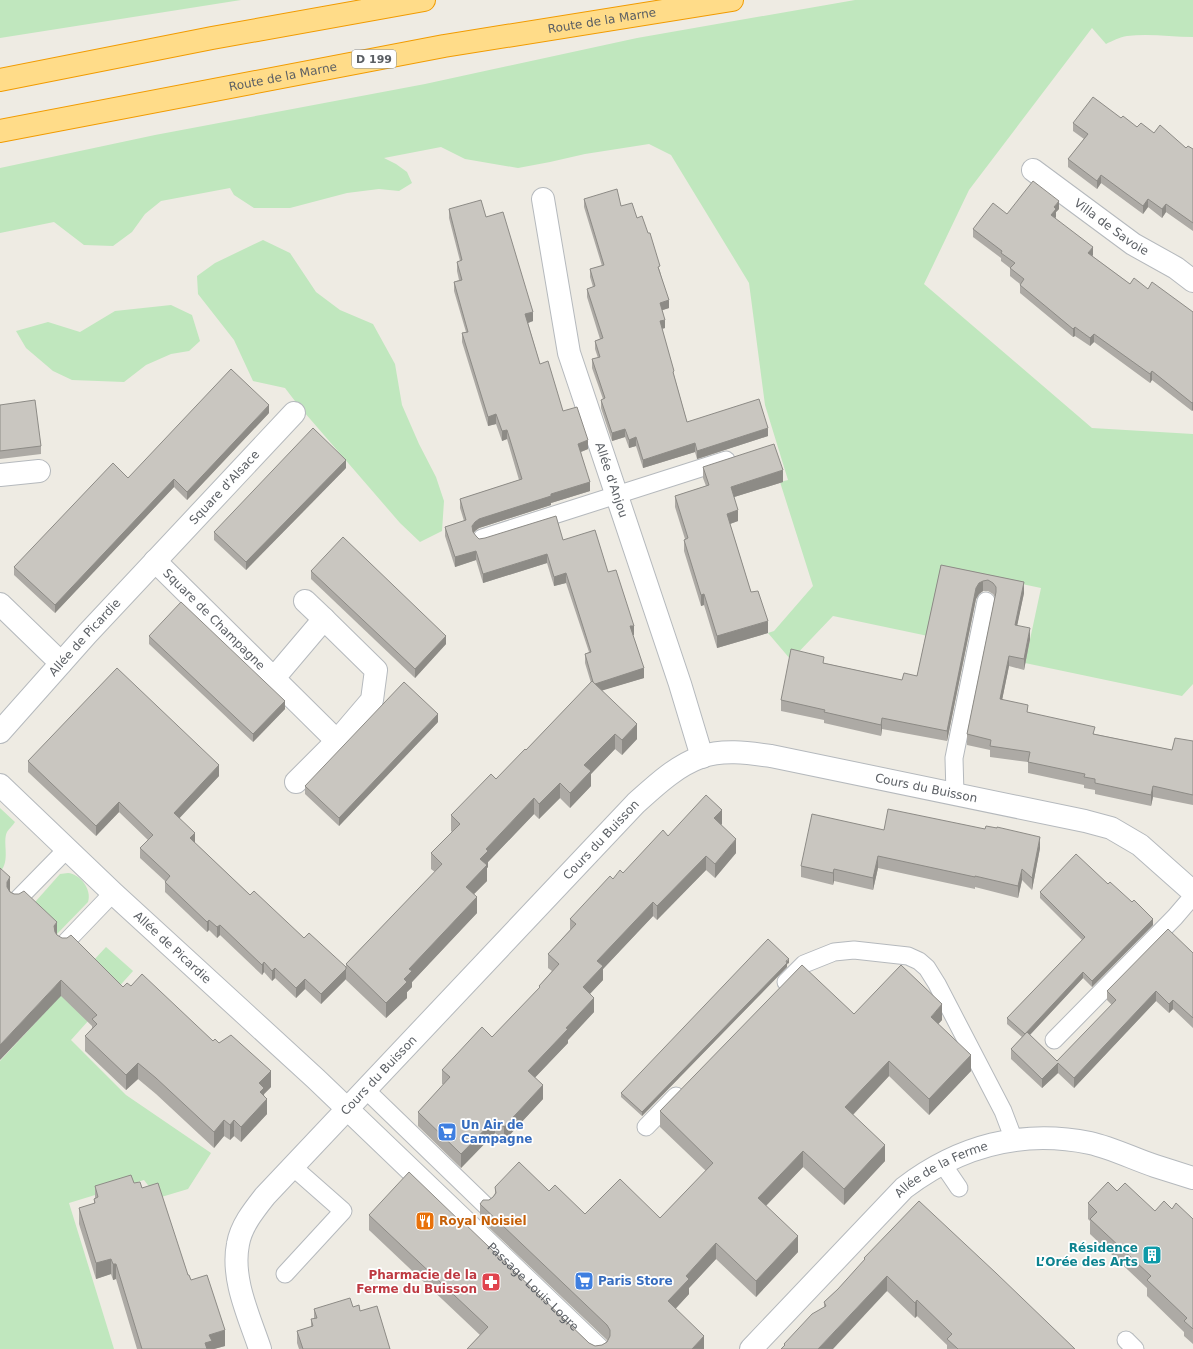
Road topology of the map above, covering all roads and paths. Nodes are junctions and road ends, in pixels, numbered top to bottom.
1 (424, 0) edge
2 (732, 0) edge
3 (0, 80) edge
4 (6, 132) edge
5 (1033, 170) dead end
6 (543, 199) dead end
7 (1193, 281) edge
8 (294, 413) dead end
9 (741, 455) edge
10 (39, 471) dead end
11 (0, 475) edge
12 (617, 495) junction
13 (482, 538) edge
14 (155, 562) junction
15 (305, 601) dead end
16 (986, 601) dead end
17 (0, 604) edge
18 (324, 619) junction
19 (61, 663) junction
20 (274, 678) junction
21 (0, 732) edge
22 (337, 741) junction
23 (702, 757) junction
24 (296, 782) dead end
25 (0, 785) edge
26 (955, 794) junction
27 (67, 849) junction
28 (1193, 892) edge
29 (113, 893) junction
30 (1193, 896) edge
31 (18, 900) edge
32 (64, 944) edge
33 (777, 992) edge
34 (1054, 1040) dead end
35 (684, 1087) edge
36 (365, 1089) junction
37 (347, 1108) junction
38 (646, 1127) dead end
39 (1014, 1140) junction
40 (942, 1163) junction
41 (293, 1167) junction
42 (1193, 1178) edge
43 (959, 1188) dead end
44 (486, 1206) edge
45 (285, 1274) dead end
46 (260, 1349) edge
47 (598, 1349) edge
48 (751, 1349) edge

1 - 3 highway
2 - 4 highway, Route de la Marne / D 199
5 - 7 street, Villa de Savoie
6 - 12 street, Allée d'Anjou
8 - 14 street, Square d'Alsace
9 - 12 lane
10 - 11 street
12 - 13 lane
12 - 23 street, Allée d'Anjou
14 - 19 street, Allée de Picardie
14 - 20 street, Square de Champagne
15 - 18 street
16 - 26 lane
17 - 19 street
18 - 20 street, Square de Champagne
18 - 22 street
19 - 21 street, Allée de Picardie
20 - 22 street, Square de Champagne
22 - 24 street
23 - 26 street, Cours du Buisson
23 - 36 street, Cours du Buisson
25 - 27 street, Allée de Picardie
26 - 28 street, Cours du Buisson
27 - 29 street, Allée de Picardie
27 - 31 lane
29 - 32 lane
29 - 37 street, Allée de Picardie
30 - 34 lane
33 - 39 lane
35 - 38 lane
36 - 37 street, Cours du Buisson
36 - 44 lane
37 - 41 street, Cours du Buisson
37 - 47 street, Passage Louis Logre
39 - 40 street, Allée de la Ferme
39 - 42 street, Allée de la Ferme
40 - 43 lane
40 - 48 street, Allée de la Ferme
41 - 45 lane
41 - 46 street, Cours du Buisson

